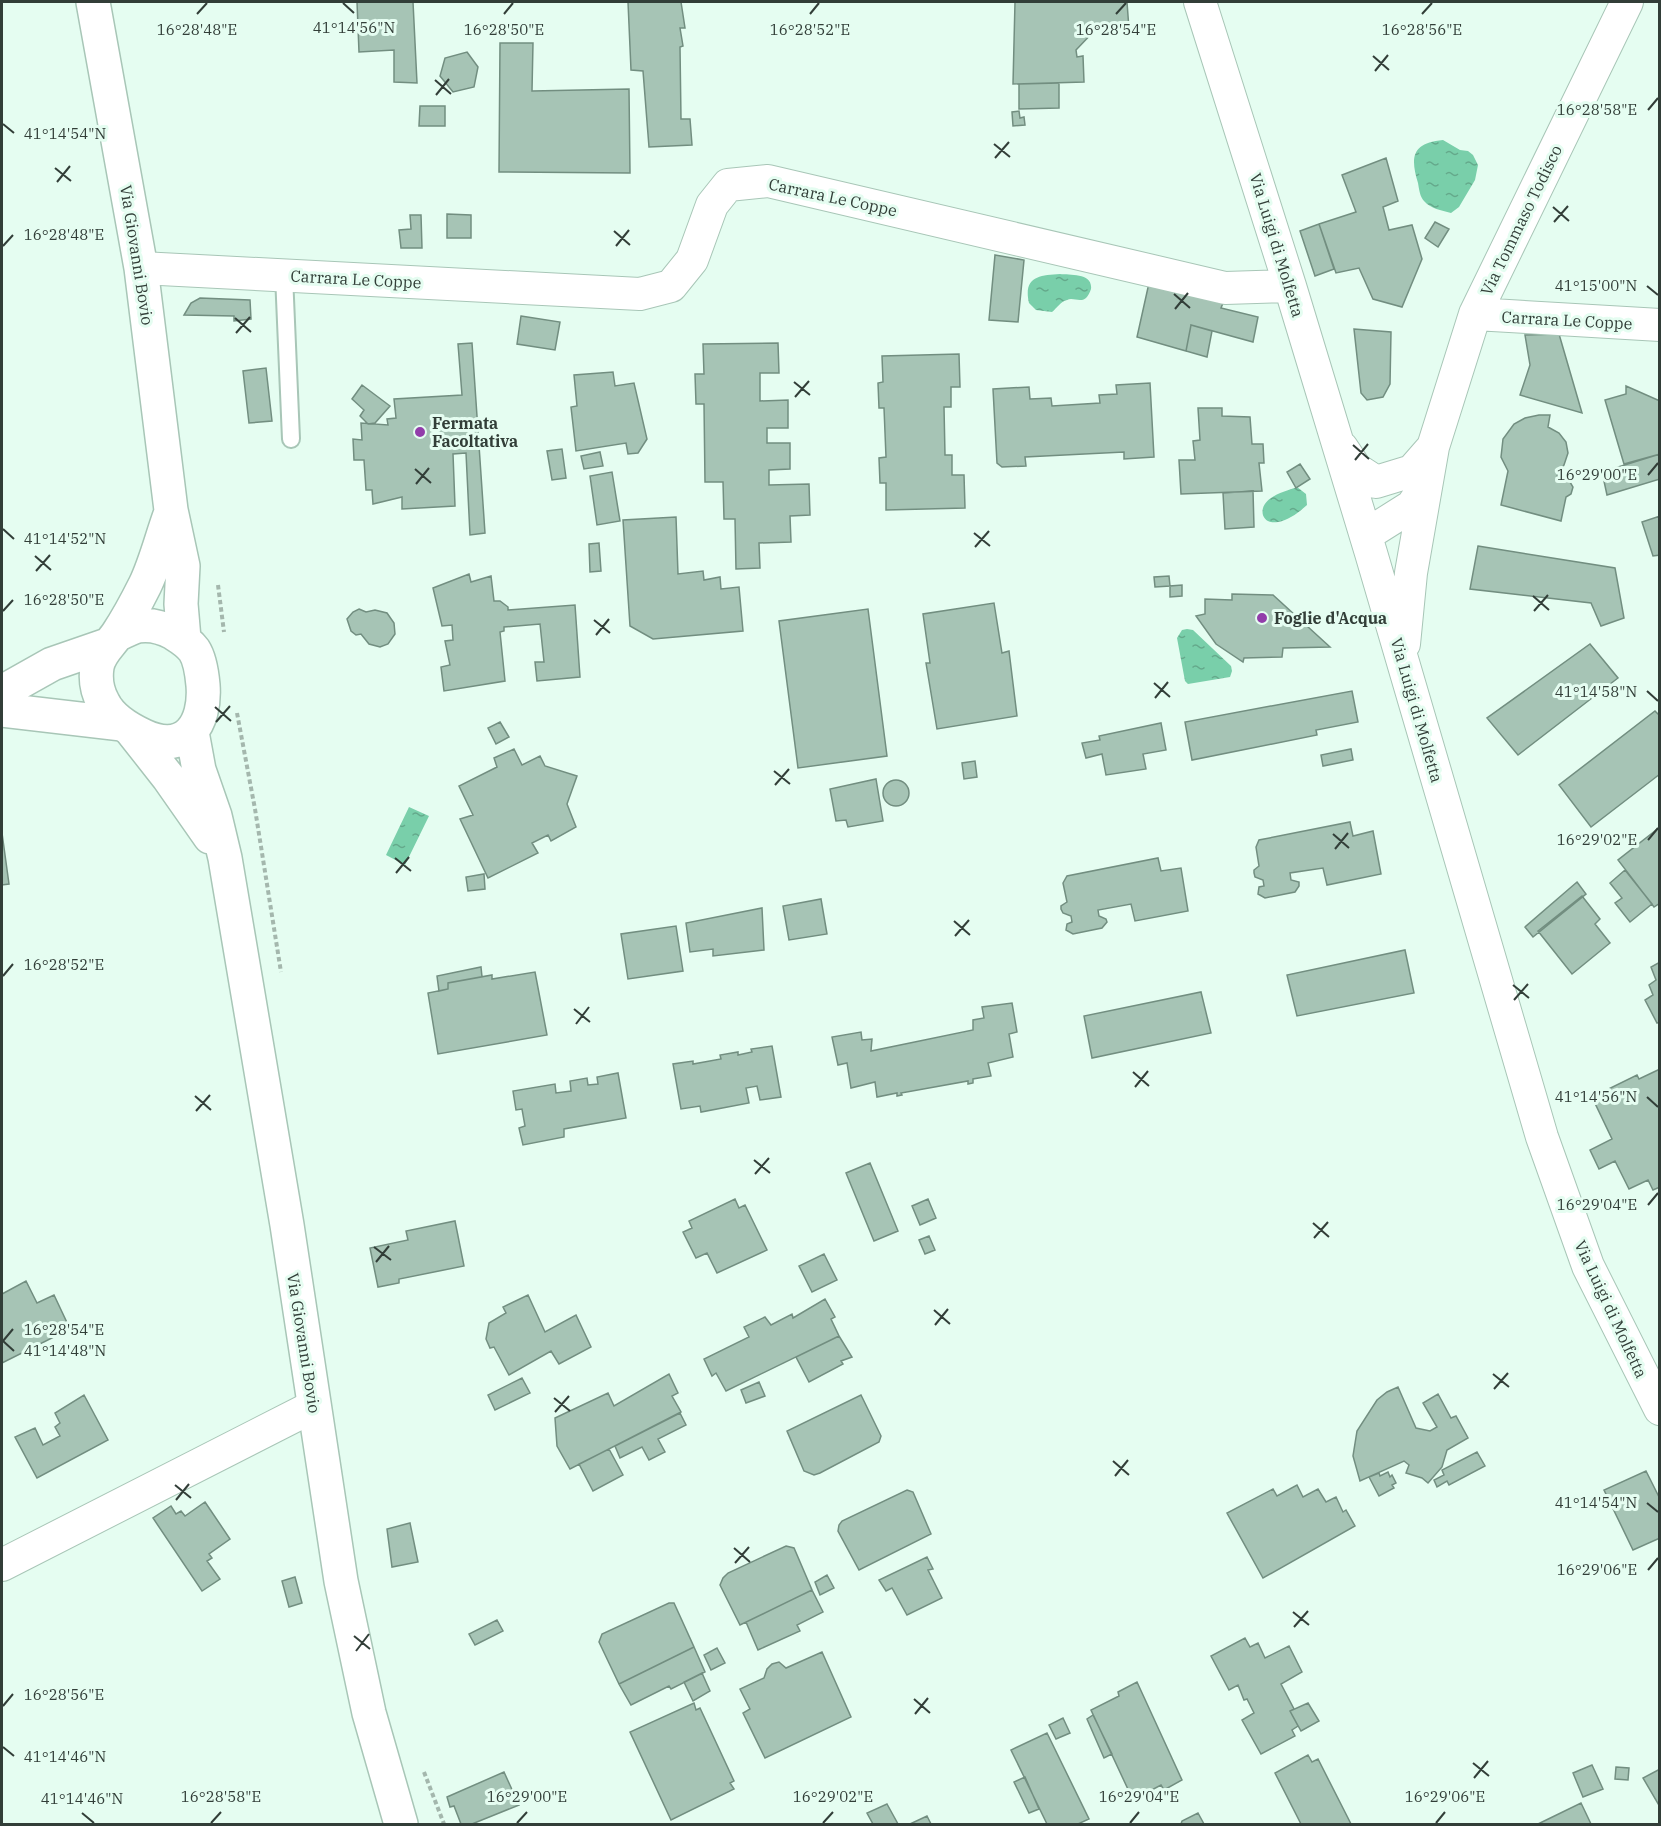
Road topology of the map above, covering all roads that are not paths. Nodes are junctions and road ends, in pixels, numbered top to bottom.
1 (93, 2) edge
2 (1200, 2) edge
3 (1627, 2) edge
4 (141, 268) junction
5 (284, 275) junction
6 (1290, 286) junction
7 (1475, 314) junction
8 (1659, 325) edge
9 (291, 439) dead end
10 (1338, 443) junction
11 (1433, 447) junction
12 (1426, 485) junction
13 (171, 510) junction
14 (1366, 535) junction
15 (1411, 573) junction
16 (1378, 575) junction
17 (184, 639) junction
18 (112, 640) junction
19 (1402, 660) junction
20 (2, 692) edge
21 (2, 710) edge
22 (126, 727) junction
23 (192, 732) junction
24 (225, 858) junction
25 (314, 1406) junction
26 (1659, 1409) edge
27 (2, 1565) edge
28 (401, 1824) edge

1 - 4 main road, Via Giovanni Bovio
2 - 6 street, Via Luigi di Molfetta
3 - 7 street, Via Tommaso Todisco
4 - 5 street, Carrara Le Coppe
4 - 13 main road, Via Giovanni Bovio
5 - 6 street, Carrara Le Coppe
5 - 9 lane
6 - 10 street, Via Luigi di Molfetta
7 - 8 street, Carrara Le Coppe
7 - 11 street, Via Tommaso Todisco
10 - 11 street, Via Tommaso Todisco
10 - 14 street, Via Luigi di Molfetta
11 - 12 street, Via Tommaso Todisco
12 - 14 street, Via Tommaso Todisco
12 - 15 street, Via Tommaso Todisco
13 - 17 main road, Via Giovanni Bovio
13 - 18 main road
14 - 16 street, Via Luigi di Molfetta
15 - 16 street
15 - 19 street, Via Tommaso Todisco
16 - 19 street, Via Luigi di Molfetta
17 - 18 main road
17 - 23 main road
18 - 20 main road
18 - 22 main road
19 - 26 street, Via Luigi di Molfetta
21 - 22 main road
22 - 23 main road
22 - 24 main road
23 - 24 main road, Via Giovanni Bovio
24 - 25 main road, Via Giovanni Bovio
25 - 27 street
25 - 28 main road, Via Giovanni Bovio

